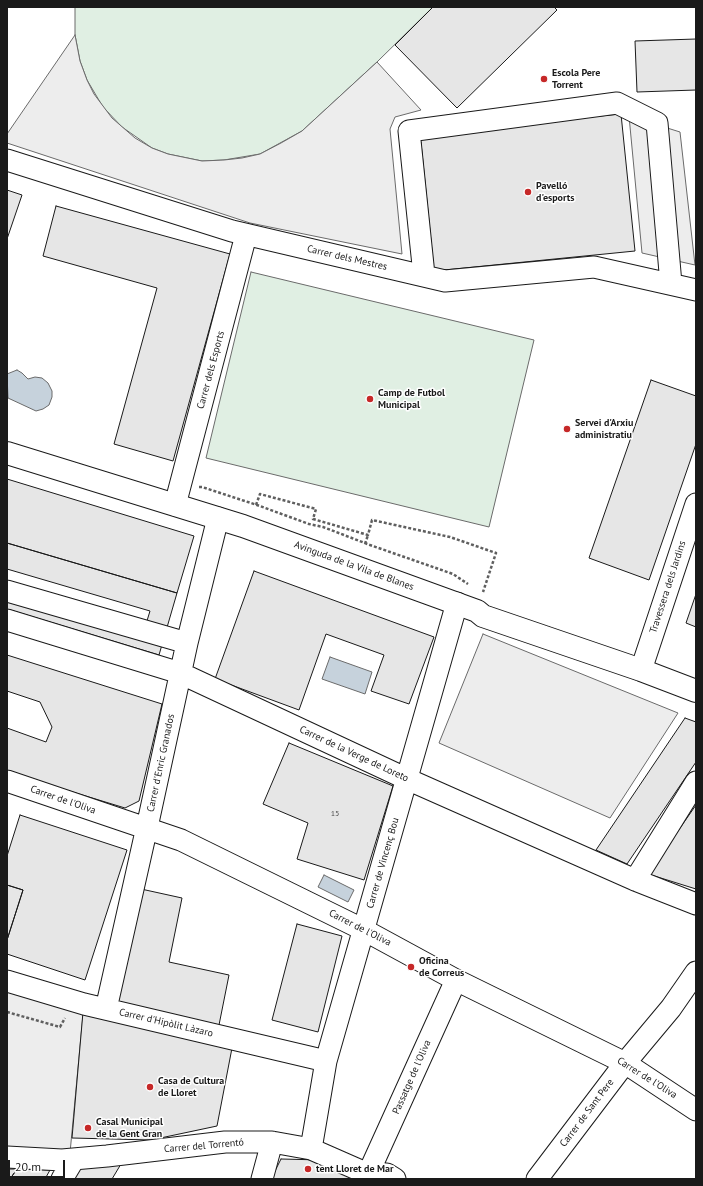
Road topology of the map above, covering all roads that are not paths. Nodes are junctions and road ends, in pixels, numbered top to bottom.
1 (7, 160) edge
2 (246, 234) junction
3 (424, 275) junction
4 (671, 284) junction
5 (696, 290) edge
6 (7, 453) edge
7 (696, 504) edge
8 (175, 505) junction
9 (218, 518) junction
10 (7, 590) edge
11 (457, 603) junction
12 (7, 605) edge
13 (16, 622) edge
14 (187, 643) junction
15 (641, 670) junction
16 (180, 673) junction
17 (696, 691) edge
18 (407, 779) junction
19 (7, 781) edge
20 (696, 782) edge
21 (147, 829) junction
22 (635, 880) junction
23 (696, 904) edge
24 (364, 930) junction
25 (696, 972) edge
26 (456, 980) junction
27 (7, 981) edge
28 (106, 1009) junction
29 (326, 1061) junction
30 (625, 1063) junction
31 (696, 1110) edge
32 (272, 1142) junction
33 (311, 1149) junction
34 (7, 1157) edge
35 (74, 1159) junction
36 (368, 1174) junction
37 (62, 1179) edge
38 (262, 1179) edge
39 (395, 1179) edge
40 (537, 1179) edge

1 - 2 street, Carrer dels Mestres
2 - 3 street, Carrer dels Mestres
2 - 8 street, Carrer dels Esports
3 - 4 street, Carrer dels Mestres
3 - 4 street
4 - 5 street, Carrer dels Mestres
6 - 8 main road, Avinguda de la Vila de Blanes
7 - 15 street, Travessera dels Jardins
8 - 9 main road, Avinguda de la Vila de Blanes
9 - 11 main road, Avinguda de la Vila de Blanes
9 - 14 street, Carrer d'Enric Granados
10 - 14 street
11 - 15 main road, Avinguda de la Vila de Blanes
11 - 18 street, Carrer de Vincenç Bou
12 - 13 street
13 - 16 street, Carrer de la Verge de Loreto
14 - 16 street, Carrer d'Enric Granados
15 - 17 main road, Avinguda de la Vila de Blanes
16 - 18 street, Carrer de la Verge de Loreto
16 - 21 street, Carrer d'Enric Granados
18 - 22 street, Carrer de la Verge de Loreto
18 - 24 street, Carrer de Vincenç Bou
19 - 21 street, Carrer de l'Oliva
20 - 22 street
21 - 24 street, Carrer de l'Oliva
21 - 28 street, Carrer d'Enric Granados
22 - 23 street, Carrer de la Verge de Loreto
24 - 26 street, Carrer de l'Oliva
24 - 29 street, Carrer de Vincenç Bou
25 - 30 street, Carrer de Sant Pere
26 - 30 street, Carrer de l'Oliva
26 - 36 street, Passatge de l'Oliva
27 - 28 street, Carrer d'Hipòlit Làzaro
28 - 29 street, Carrer d'Hipòlit Làzaro
29 - 33 street, Carrer de Vincenç Bou
30 - 31 street, Carrer de l'Oliva
30 - 40 street, Carrer de Sant Pere
32 - 33 street, Carrer del Torrentó
32 - 35 street, Carrer del Torrentó
32 - 38 street
33 - 36 street, Carrer del Torrentó
34 - 35 street, Carrer del Torrentó
35 - 37 street
36 - 39 street, Carrer del Torrentó

